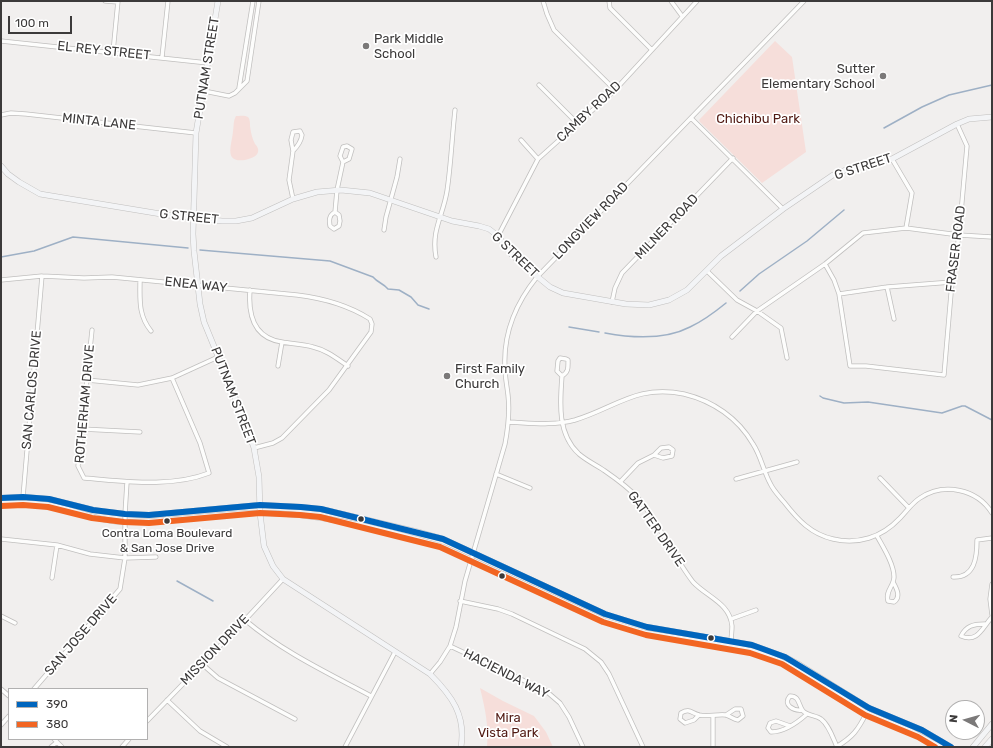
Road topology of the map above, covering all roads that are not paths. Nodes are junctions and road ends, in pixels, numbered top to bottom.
1 (105, 1) edge
2 (168, 1) edge
3 (218, 1) edge
4 (253, 1) edge
5 (259, 1) edge
6 (543, 1) edge
7 (609, 1) edge
8 (671, 1) edge
9 (697, 1) edge
10 (804, 1) edge
11 (118, 2) edge
12 (682, 16) junction
13 (1, 41) edge
14 (652, 50) junction
15 (113, 52) junction
16 (162, 58) junction
17 (208, 63) junction
18 (539, 85) dead end
19 (239, 88) junction
20 (615, 90) junction
21 (204, 92) junction
22 (455, 110) dead end
23 (1, 115) edge
24 (992, 117) edge
25 (691, 118) junction
26 (577, 123) junction
27 (957, 124) junction
28 (196, 134) junction
29 (521, 140) dead end
30 (293, 151) junction
31 (733, 158) junction
32 (400, 159) dead end
33 (538, 159) junction
34 (892, 159) junction
35 (343, 162) junction
36 (1, 166) edge
37 (337, 190) junction
38 (293, 199) junction
39 (391, 199) junction
40 (783, 210) junction
41 (335, 212) dead end
42 (439, 217) junction
43 (193, 218) junction
44 (906, 228) junction
45 (384, 230) dead end
46 (959, 235) junction
47 (498, 236) junction
48 (992, 237) edge
49 (436, 257) dead end
50 (825, 264) junction
51 (707, 271) junction
52 (42, 276) junction
53 (536, 277) junction
54 (1, 280) edge
55 (140, 280) junction
56 (952, 282) junction
57 (198, 286) junction
58 (887, 287) junction
59 (250, 290) junction
60 (839, 294) junction
61 (612, 302) junction
62 (757, 310) junction
63 (894, 319) dead end
64 (92, 330) dead end
65 (151, 331) dead end
66 (732, 337) dead end
67 (282, 342) junction
68 (218, 357) junction
69 (787, 358) dead end
70 (278, 366) dead end
71 (348, 366) junction
72 (562, 376) junction
73 (172, 378) junction
74 (87, 380) junction
75 (509, 422) junction
76 (562, 422) junction
77 (82, 429) junction
78 (140, 432) dead end
79 (254, 448) junction
80 (654, 455) junction
81 (797, 462) dead end
82 (765, 471) junction
83 (496, 474) junction
84 (880, 478) dead end
85 (736, 479) dead end
86 (621, 481) junction
87 (127, 482) junction
88 (530, 488) dead end
89 (23, 497) junction
90 (1, 498) edge
91 (1, 503) edge
92 (23, 504) junction
93 (260, 505) junction
94 (909, 508) junction
95 (260, 513) junction
96 (992, 513) edge
97 (125, 514) junction
98 (125, 522) junction
99 (877, 536) junction
100 (992, 538) edge
101 (1, 539) edge
102 (57, 544) junction
103 (473, 552) junction
104 (156, 557) dead end
105 (125, 558) junction
106 (471, 560) junction
107 (953, 577) dead end
108 (52, 578) dead end
109 (283, 579) junction
110 (893, 582) junction
111 (992, 584) edge
112 (460, 601) junction
113 (756, 610) dead end
114 (1, 616) edge
115 (992, 616) edge
116 (730, 619) junction
117 (245, 620) junction
118 (15, 623) dead end
119 (985, 624) junction
120 (731, 644) junction
121 (450, 646) junction
122 (395, 652) junction
123 (202, 664) junction
124 (430, 674) junction
125 (35, 688) edge
126 (371, 696) junction
127 (167, 700) junction
128 (869, 708) junction
129 (802, 710) junction
130 (866, 713) junction
131 (807, 714) junction
132 (698, 715) junction
133 (726, 715) dead end
134 (713, 716) junction
135 (8, 717) edge
136 (294, 719) dead end
137 (148, 720) edge
138 (992, 724) edge
139 (1, 725) edge
140 (790, 726) junction
141 (992, 738) edge
142 (55, 740) edge
143 (51, 747) edge
144 (62, 747) edge
145 (227, 747) edge
146 (345, 747) edge
147 (461, 747) edge
148 (583, 747) edge
149 (643, 747) edge
150 (713, 747) edge
151 (836, 747) edge
152 (940, 747) edge
153 (951, 747) edge
154 (973, 747) edge
155 (985, 747) edge

1 - 11 street
2 - 16 street
3 - 17 main road, PUTNAM STREET
4 - 19 street
5 - 19 street
6 - 20 street
7 - 14 street
8 - 12 street
9 - 12 street, CAMBY ROAD
10 - 25 street, LONGVIEW ROAD
11 - 15 street
12 - 14 street, CAMBY ROAD
13 - 15 street, EL REY STREET
14 - 20 street, CAMBY ROAD
15 - 16 street, EL REY STREET
16 - 17 street, EL REY STREET
17 - 21 main road, PUTNAM STREET
18 - 26 street
19 - 21 street
20 - 26 street, CAMBY ROAD
21 - 28 main road, PUTNAM STREET
22 - 42 street
23 - 28 street, MINTA LANE
24 - 27 main road, G STREET
25 - 31 street
25 - 53 street, LONGVIEW ROAD
26 - 33 street, CAMBY ROAD
27 - 34 main road, G STREET
27 - 46 street, FRASER ROAD
28 - 43 main road, PUTNAM STREET
29 - 33 street
30 - 30 street
30 - 38 street
31 - 40 street
31 - 61 street, MILNER ROAD
32 - 39 street
33 - 47 street, CAMBY ROAD
34 - 40 main road, G STREET
34 - 44 street
35 - 35 street
35 - 37 street
36 - 43 main road, G STREET
37 - 38 main road, G STREET
37 - 39 main road, G STREET
37 - 41 street
38 - 43 main road, G STREET
39 - 42 main road, G STREET
39 - 45 street
40 - 51 main road, G STREET
42 - 47 main road, G STREET
42 - 49 street
43 - 57 main road, PUTNAM STREET
44 - 46 street
44 - 50 street
46 - 48 street
46 - 56 street, FRASER ROAD
47 - 53 main road, G STREET
50 - 60 street
50 - 62 street
51 - 61 main road, G STREET
51 - 62 street
52 - 54 street, ENEA WAY
52 - 55 street, ENEA WAY
52 - 89 street, SAN CARLOS DRIVE
53 - 61 main road, G STREET
53 - 75 street, LONGVIEW ROAD
55 - 57 street, ENEA WAY
55 - 65 street
56 - 58 street
56 - 60 street, FRASER ROAD
57 - 59 street, ENEA WAY
57 - 68 main road, PUTNAM STREET
58 - 60 street
58 - 63 street
59 - 67 street
59 - 71 street, ENEA WAY
62 - 66 street
62 - 69 street
64 - 74 street, ROTHERHAM DRIVE
67 - 70 street
67 - 71 street
68 - 73 street
68 - 79 main road, PUTNAM STREET
71 - 79 street
72 - 72 street
72 - 76 street, GATTER DRIVE
73 - 74 street
73 - 87 street
74 - 77 street, ROTHERHAM DRIVE
75 - 76 street
75 - 83 street, LONGVIEW ROAD
76 - 82 street
76 - 86 street, GATTER DRIVE
77 - 78 street
77 - 87 street, ROTHERHAM DRIVE
79 - 93 main road, PUTNAM STREET
80 - 80 street
80 - 86 street
81 - 82 street
82 - 85 street
82 - 99 street
83 - 88 street
83 - 103 street, LONGVIEW ROAD
84 - 94 street
86 - 116 street, GATTER DRIVE
87 - 97 street, SAN JOSE DRIVE
89 - 90 main road
89 - 92 main road, SAN CARLOS DRIVE
89 - 97 main road
91 - 92 main road
92 - 98 main road
93 - 95 main road, PUTNAM STREET
93 - 97 main road
93 - 103 main road
94 - 96 street
94 - 99 street
95 - 98 main road
95 - 106 main road
95 - 109 main road, PUTNAM STREET
97 - 98 street, SAN JOSE DRIVE
98 - 105 street, SAN JOSE DRIVE
99 - 110 street
100 - 107 street
101 - 102 street
102 - 105 street
102 - 108 street
103 - 106 street, LONGVIEW ROAD
103 - 120 main road
104 - 105 street
105 - 125 street, SAN JOSE DRIVE
106 - 112 street, LONGVIEW ROAD
106 - 120 main road
109 - 117 street, MISSION DRIVE
109 - 122 main road, PUTNAM STREET
110 - 110 street
111 - 115 street
112 - 121 street, LONGVIEW ROAD
112 - 149 street
113 - 116 street
114 - 118 street
115 - 119 street
116 - 120 street
117 - 123 street, MISSION DRIVE
117 - 126 street
119 - 119 street
120 - 128 main road
120 - 130 main road
121 - 124 street, LONGVIEW ROAD
121 - 148 street, HACIENDA WAY
122 - 124 main road, PUTNAM STREET
122 - 126 street
123 - 127 street, MISSION DRIVE
123 - 136 street
124 - 147 main road, PUTNAM STREET
126 - 146 street
127 - 137 street, MISSION DRIVE
127 - 145 street
128 - 130 street
128 - 153 main road
129 - 129 street
129 - 131 street
130 - 151 street
130 - 152 main road
131 - 140 street
131 - 151 street
132 - 132 street
132 - 134 street
133 - 134 street
134 - 150 street
135 - 139 street
138 - 154 main road
140 - 140 street
141 - 155 main road
142 - 143 street
142 - 144 street

